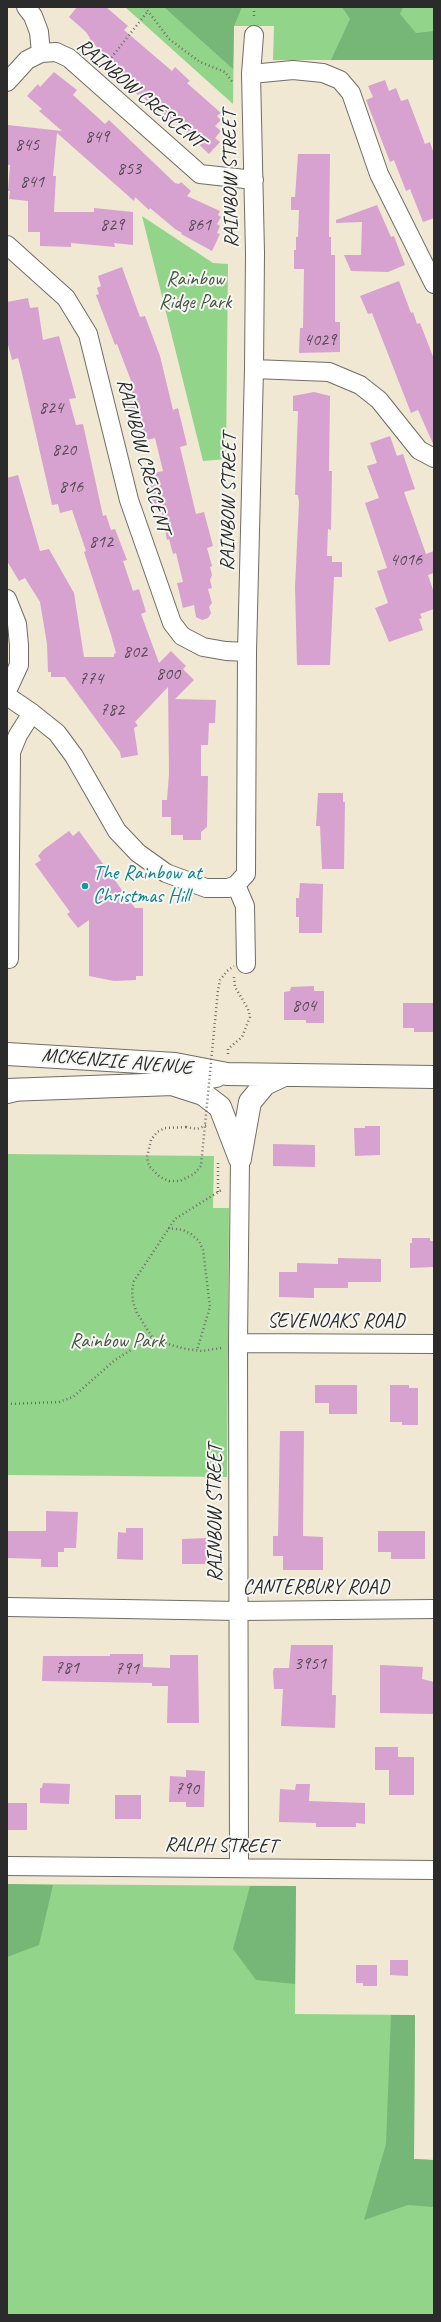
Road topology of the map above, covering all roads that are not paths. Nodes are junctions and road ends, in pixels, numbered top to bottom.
1 (26, 7) edge
2 (254, 35) dead end
3 (41, 53) junction
4 (251, 74) junction
5 (7, 82) edge
6 (254, 180) junction
7 (7, 245) edge
8 (434, 284) edge
9 (254, 369) junction
10 (434, 458) edge
11 (7, 599) edge
12 (247, 652) junction
13 (7, 691) edge
14 (7, 696) edge
15 (32, 713) junction
16 (236, 885) junction
17 (9, 960) dead end
18 (240, 965) road end
19 (7, 1054) edge
20 (227, 1074) junction
21 (282, 1076) junction
22 (434, 1077) edge
23 (173, 1084) junction
24 (10, 1091) edge
25 (240, 1169) junction
26 (434, 1344) edge
27 (238, 1346) junction
28 (7, 1607) edge
29 (434, 1609) edge
30 (238, 1611) junction
31 (7, 1866) edge
32 (239, 1868) junction
33 (434, 1870) edge

1 - 3 street
2 - 4 street, RAINBOW STREET
3 - 5 street
3 - 6 street, RAINBOW CRESCENT
4 - 6 street, RAINBOW STREET
4 - 8 street
6 - 9 street, RAINBOW STREET
7 - 12 street, RAINBOW CRESCENT
9 - 10 street
9 - 12 street, RAINBOW STREET
11 - 13 street
12 - 16 street, RAINBOW STREET
14 - 15 street
15 - 16 street
15 - 17 street
16 - 18 street
19 - 20 main road, MCKENZIE AVENUE
20 - 21 main road, MCKENZIE AVENUE
20 - 23 main road, MCKENZIE AVENUE
21 - 22 main road, MCKENZIE AVENUE
21 - 25 main road
23 - 24 main road, MCKENZIE AVENUE
23 - 25 main road
25 - 27 street, RAINBOW STREET
26 - 27 street, SEVENOAKS ROAD
27 - 30 street, RAINBOW STREET
28 - 30 street, CANTERBURY ROAD
29 - 30 street, CANTERBURY ROAD
30 - 32 street, RAINBOW STREET
31 - 32 street, RALPH STREET
32 - 33 street, RALPH STREET

